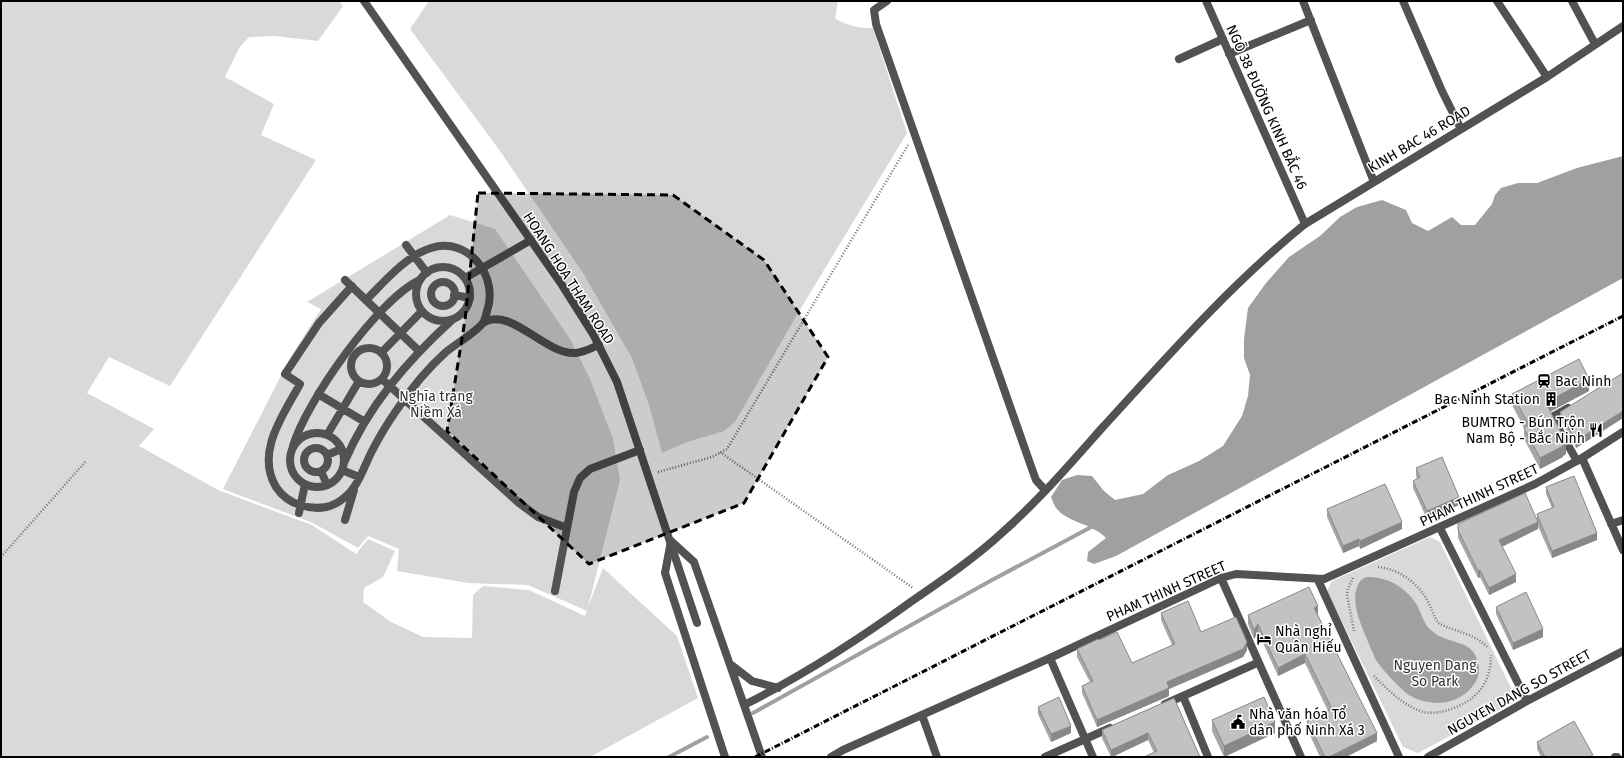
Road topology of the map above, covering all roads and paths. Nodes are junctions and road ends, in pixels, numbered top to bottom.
1 (364, 1) edge
2 (886, 1) edge
3 (1206, 1) edge
4 (1303, 1) edge
5 (1403, 1) edge
6 (1497, 1) edge
7 (1572, 1) edge
8 (1311, 20) junction
9 (1623, 26) edge
10 (1223, 39) junction
11 (1595, 44) junction
12 (1230, 54) junction
13 (1179, 59) dead end
14 (1547, 77) junction
15 (1461, 129) junction
16 (914, 134) junction
17 (1374, 182) junction
18 (1305, 224) junction
19 (531, 240) junction
20 (406, 245) dead end
21 (415, 256) junction
22 (448, 267) junction
23 (482, 268) junction
24 (427, 273) junction
25 (465, 278) junction
26 (345, 280) dead end
27 (420, 280) junction
28 (444, 282) junction
29 (352, 286) junction
30 (416, 290) junction
31 (431, 293) junction
32 (454, 296) junction
33 (470, 298) junction
34 (366, 300) junction
35 (442, 306) junction
36 (422, 311) junction
37 (380, 314) junction
38 (452, 320) junction
39 (440, 321) junction
40 (483, 323) junction
41 (400, 333) junction
42 (599, 344) junction
43 (419, 351) junction
44 (381, 353) junction
45 (382, 379) junction
46 (359, 381) junction
47 (390, 385) junction
48 (318, 394) junction
49 (405, 399) junction
50 (1577, 403) edge
51 (342, 408) junction
52 (365, 422) junction
53 (1623, 432) edge
54 (305, 435) junction
55 (327, 435) junction
56 (293, 446) junction
57 (312, 449) junction
58 (342, 449) junction
59 (640, 450) junction
60 (720, 452) junction
61 (327, 455) junction
62 (1580, 459) junction
63 (86, 461) dead end
64 (305, 464) junction
65 (343, 467) junction
66 (291, 470) junction
67 (321, 471) junction
68 (649, 475) junction
69 (359, 477) junction
70 (305, 484) junction
71 (327, 485) junction
72 (356, 485) junction
73 (1045, 490) junction
74 (300, 509) junction
75 (345, 520) dead end
76 (1623, 520) edge
77 (1611, 524) junction
78 (567, 528) junction
79 (1440, 528) junction
80 (671, 541) junction
81 (1623, 550) edge
82 (1, 557) edge
83 (1374, 566) dead end
84 (1355, 576) dead end
85 (1221, 578) junction
86 (1318, 580) junction
87 (554, 591) dead end
88 (922, 594) junction
89 (697, 623) dead end
90 (1355, 635) dead end
91 (1487, 647) dead end
92 (1623, 651) edge
93 (1491, 655) dead end
94 (1050, 658) junction
95 (730, 663) junction
96 (1257, 663) junction
97 (1374, 675) dead end
98 (778, 688) junction
99 (1183, 696) junction
100 (1527, 701) junction
101 (744, 705) junction
102 (1155, 708) edge
103 (922, 715) junction
104 (1120, 724) edge
105 (1085, 739) junction
106 (845, 753) edge
107 (725, 757) edge
108 (762, 757) edge
109 (831, 757) edge
110 (937, 757) edge
111 (1045, 757) edge
112 (1093, 757) edge
113 (1208, 757) edge
114 (1301, 757) edge
115 (1398, 757) edge
116 (1428, 757) edge

1 - 19 street, HOANG HOA THAM ROAD
2 - 16 street
3 - 10 street, NGÕ 38 ĐƯỜNG KINH BẮC 46
4 - 8 street
5 - 15 street
6 - 14 street
7 - 11 street
8 - 12 street
8 - 17 street
9 - 11 street, KINH BAC 46 ROAD
10 - 12 street, NGÕ 38 ĐƯỜNG KINH BẮC 46
10 - 13 street
11 - 14 street, KINH BAC 46 ROAD
12 - 18 street, NGÕ 38 ĐƯỜNG KINH BẮC 46
14 - 15 street, KINH BAC 46 ROAD
15 - 17 street, KINH BAC 46 ROAD
16 - 60 path
16 - 73 street
17 - 18 street, KINH BAC 46 ROAD
18 - 73 street, KINH BAC 46 ROAD
19 - 23 street
19 - 42 street, HOANG HOA THAM ROAD
20 - 21 street
21 - 23 street
21 - 24 street
21 - 34 street
22 - 24 street
22 - 25 street
22 - 28 street
23 - 25 street
23 - 40 street
24 - 27 street
25 - 33 street
26 - 29 street
27 - 30 street
27 - 37 street
28 - 31 street
28 - 32 street
29 - 34 street
29 - 74 street
30 - 31 street
30 - 36 street
31 - 35 street
32 - 33 street
32 - 35 street
33 - 38 street
34 - 37 street
35 - 39 street
36 - 39 street
36 - 41 street
37 - 41 street
37 - 48 street
38 - 39 street
38 - 43 street
40 - 42 street
40 - 49 street
41 - 43 street
41 - 44 street
42 - 59 street, HOANG HOA THAM ROAD
43 - 47 street
44 - 45 street
44 - 46 street
45 - 46 street
45 - 47 street
46 - 51 street
47 - 49 street
47 - 52 street
48 - 51 street
48 - 56 street
49 - 69 street
49 - 78 street
50 - 62 street
51 - 52 street
51 - 55 street
52 - 65 street
53 - 62 street, PHAM THINH STREET
54 - 55 street
54 - 56 street
54 - 57 street
55 - 58 street
56 - 66 street
57 - 61 street
57 - 64 street
58 - 61 street
58 - 65 street
59 - 68 street, HOANG HOA THAM ROAD
59 - 78 street
60 - 68 path
60 - 88 path
61 - 67 street
62 - 77 street
62 - 79 street, PHAM THINH STREET
63 - 82 path
64 - 66 street
64 - 67 street
65 - 69 street
65 - 71 street
66 - 70 street
67 - 71 street
68 - 80 street, HOANG HOA THAM ROAD
69 - 72 street
70 - 71 street
70 - 74 street
72 - 74 street
72 - 75 street
73 - 88 street, KINH BAC 46 ROAD
76 - 77 street
77 - 81 street
78 - 87 street
79 - 86 street, PHAM THINH STREET
79 - 100 street
80 - 89 street, HOANG HOA THAM ROAD
80 - 95 street
80 - 107 street
83 - 91 path
84 - 90 path
85 - 86 street, PHAM THINH STREET
85 - 94 street, PHAM THINH STREET
85 - 96 street
86 - 115 street
88 - 98 street, KINH BAC 46 ROAD
92 - 100 street, NGUYEN DANG SO STREET
93 - 97 path
94 - 103 street, PHAM THINH STREET
94 - 105 street
95 - 98 street
95 - 101 street
96 - 99 street
96 - 114 street
98 - 101 street, KINH BAC 46 ROAD
99 - 102 street
99 - 113 street
100 - 116 street, NGUYEN DANG SO STREET
101 - 108 street
103 - 106 street, PHAM THINH STREET
103 - 110 street
104 - 105 street
105 - 111 street
105 - 112 street
106 - 109 street, PHAM THINH STREET

